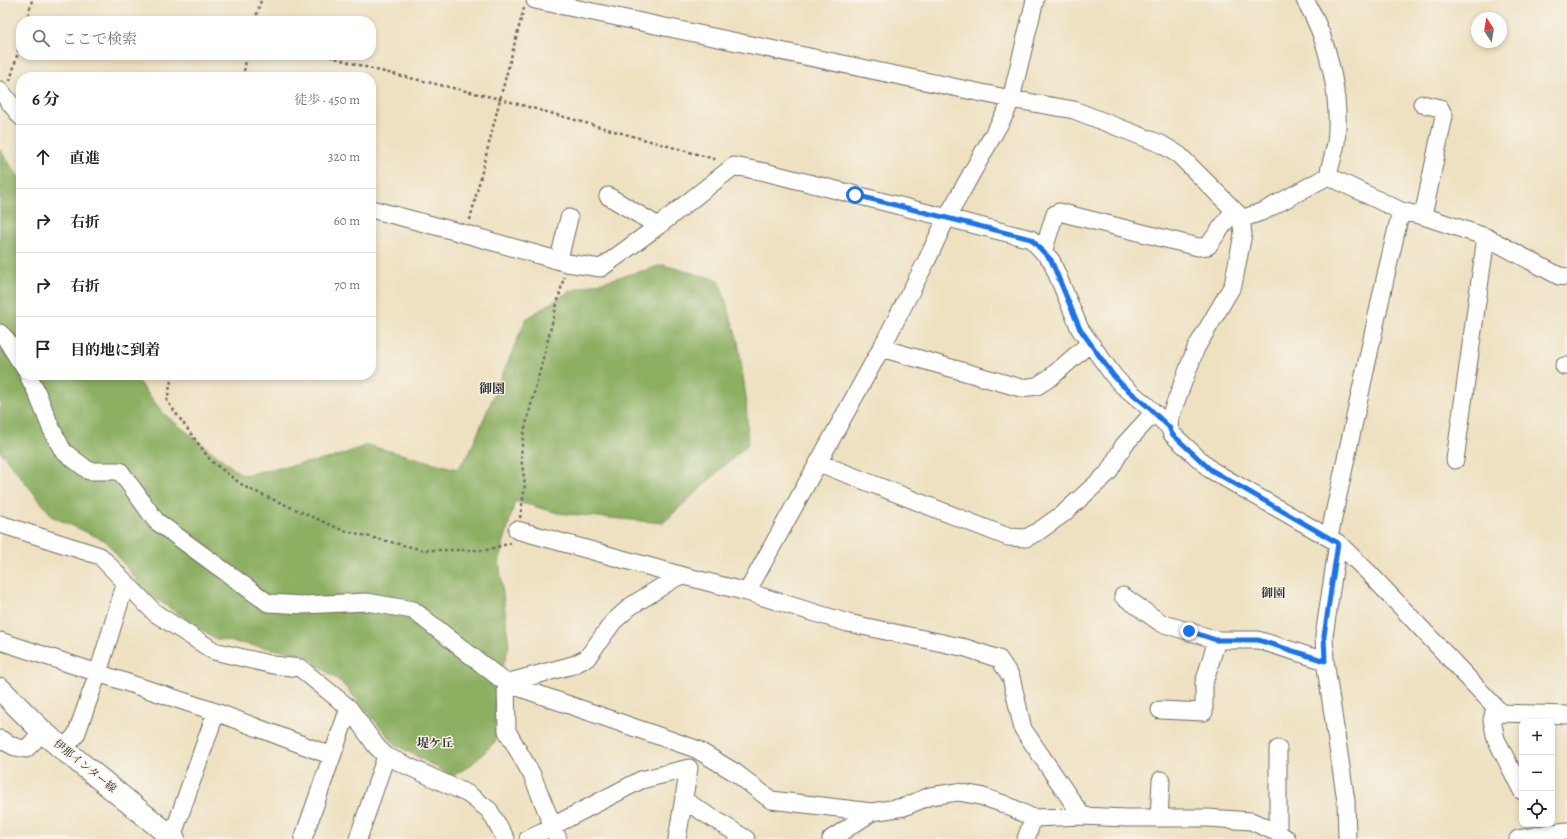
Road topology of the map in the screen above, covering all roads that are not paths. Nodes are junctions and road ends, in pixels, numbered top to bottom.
1 (1035, 0) edge
2 (1305, 0) edge
3 (530, 4) edge
4 (3, 94) edge
5 (1011, 99) junction
6 (1422, 104) dead end
7 (16, 111) edge
8 (1328, 176) junction
9 (608, 196) dead end
10 (376, 210) edge
11 (1402, 211) junction
12 (1238, 215) junction
13 (1423, 216) junction
14 (569, 218) dead end
15 (946, 219) junction
16 (658, 226) junction
17 (1486, 237) junction
18 (1043, 252) junction
19 (563, 261) junction
20 (1567, 277) edge
21 (0, 333) edge
22 (1090, 343) junction
23 (881, 348) junction
24 (16, 355) edge
25 (30, 380) edge
26 (1155, 413) junction
27 (1169, 427) junction
28 (1455, 460) dead end
29 (819, 463) junction
30 (0, 524) edge
31 (517, 530) road end
32 (1334, 540) junction
33 (680, 574) junction
34 (126, 582) junction
35 (747, 592) junction
36 (1122, 596) dead end
37 (1216, 640) junction
38 (0, 641) edge
39 (1325, 661) junction
40 (98, 673) junction
41 (506, 683) junction
42 (0, 689) edge
43 (349, 708) junction
44 (1495, 708) junction
45 (1160, 710) dead end
46 (216, 712) junction
47 (1567, 715) edge
48 (43, 732) junction
49 (0, 739) edge
50 (63, 749) junction
51 (696, 749) junction
52 (1278, 749) dead end
53 (332, 756) junction
54 (386, 756) junction
55 (689, 768) junction
56 (1162, 780) dead end
57 (1519, 785) edge
58 (685, 801) junction
59 (872, 812) junction
60 (1082, 816) junction
61 (1033, 818) junction
62 (1159, 818) junction
63 (1541, 829) edge
64 (1567, 831) edge
65 (555, 832) edge
66 (1283, 836) edge
67 (173, 838) edge
68 (302, 839) edge
69 (358, 839) edge
70 (506, 839) edge
71 (528, 839) edge
72 (677, 839) edge
73 (746, 839) edge
74 (831, 839) edge
75 (1026, 839) edge
76 (1038, 839) edge
77 (1347, 839) edge
78 (1518, 839) edge

1 - 5 street
2 - 8 street
3 - 5 street
4 - 7 street
5 - 12 street
5 - 15 street
6 - 13 street
8 - 11 street
8 - 12 street
9 - 16 street
10 - 19 street
11 - 13 street
11 - 32 street
12 - 18 street
12 - 27 street
13 - 17 street
14 - 19 street
15 - 16 street
15 - 18 street
15 - 23 street
16 - 19 street
17 - 20 street
17 - 28 street
18 - 22 street
21 - 24 street
22 - 23 street
22 - 26 street
23 - 29 street
25 - 41 street
26 - 27 street
26 - 29 street
27 - 32 street
29 - 35 street
30 - 34 street
31 - 33 street
32 - 39 street
32 - 44 street
33 - 35 street
33 - 41 street
34 - 40 street
34 - 43 street
35 - 60 street
36 - 37 street
37 - 39 street
37 - 45 street
38 - 40 street
39 - 77 street
40 - 46 street
40 - 50 street
41 - 51 street
41 - 65 street
42 - 48 main road, 伊那インター線
43 - 53 street
43 - 54 street
44 - 47 street
44 - 57 street
46 - 53 street
46 - 67 street
48 - 49 street
48 - 50 main road, 伊那インター線
50 - 67 main road, 伊那インター線
51 - 55 street
51 - 59 street
52 - 66 street
53 - 68 street
54 - 69 street
54 - 70 street
55 - 58 street
55 - 65 street
56 - 62 street
58 - 72 street
58 - 73 street
59 - 61 street
59 - 74 street
60 - 61 street
60 - 62 street
61 - 75 street
61 - 76 street
62 - 66 street
63 - 64 street
63 - 78 street
65 - 71 street

